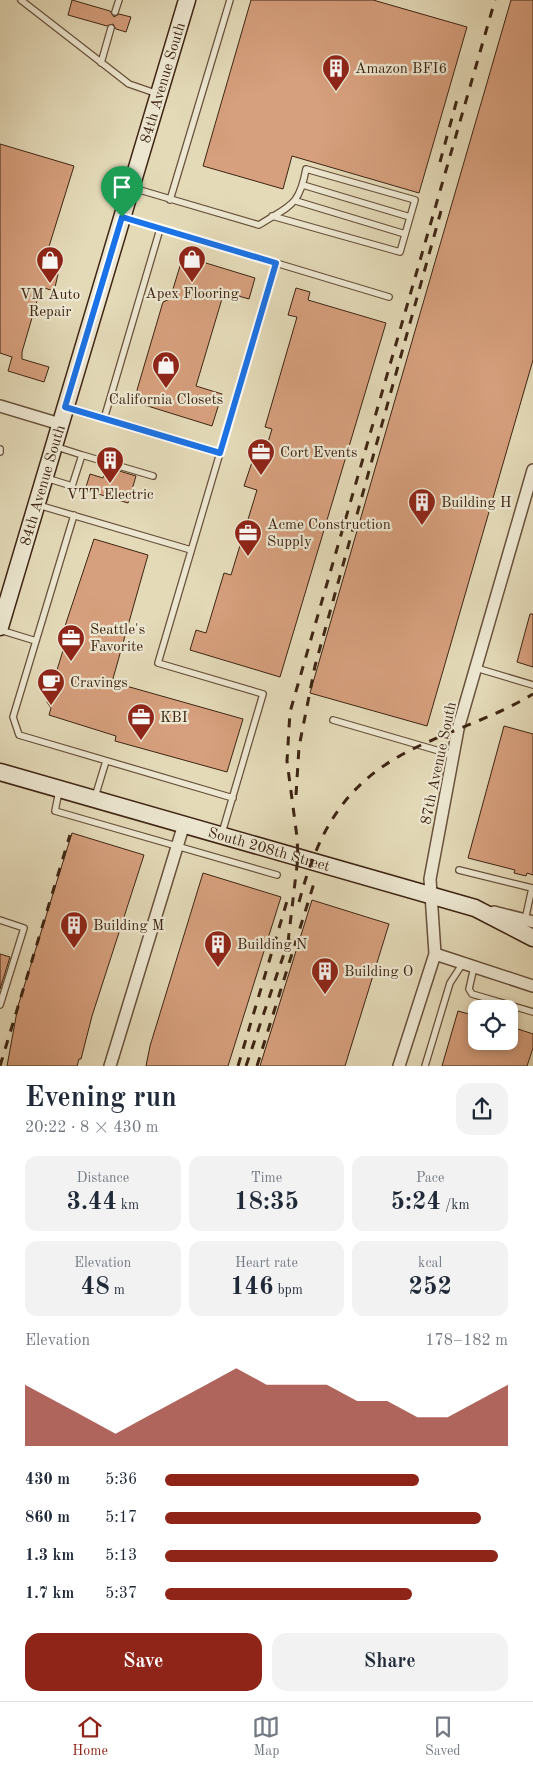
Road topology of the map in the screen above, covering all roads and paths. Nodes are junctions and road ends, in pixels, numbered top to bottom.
1 (21, 0) edge
2 (119, 0) edge
3 (187, 0) edge
4 (230, 0) edge
5 (115, 12) dead end
6 (111, 28) dead end
7 (101, 62) junction
8 (159, 94) junction
9 (303, 185) junction
10 (131, 188) junction
11 (170, 200) junction
12 (296, 202) junction
13 (272, 216) junction
14 (410, 216) junction
15 (122, 217) junction
16 (160, 228) junction
17 (406, 234) junction
18 (276, 263) junction
19 (389, 296) dead end
20 (0, 406) edge
21 (65, 407) junction
22 (104, 419) junction
23 (60, 424) junction
24 (54, 446) junction
25 (220, 453) junction
26 (82, 455) junction
27 (533, 470) edge
28 (153, 476) dead end
29 (44, 477) junction
30 (36, 504) junction
31 (74, 515) junction
32 (191, 550) junction
33 (0, 629) edge
34 (36, 641) junction
35 (476, 668) junction
36 (533, 685) edge
37 (333, 720) dead end
38 (453, 754) junction
39 (106, 760) junction
40 (0, 772) edge
41 (60, 789) junction
42 (233, 798) junction
43 (94, 799) junction
44 (184, 824) junction
45 (222, 835) junction
46 (177, 846) junction
47 (459, 870) dead end
48 (277, 875) dead end
49 (431, 895) junction
50 (475, 908) junction
51 (0, 920) edge
52 (529, 921) edge
53 (533, 938) edge
54 (435, 954) junction
55 (468, 965) junction
56 (533, 986) edge
57 (0, 1005) edge
58 (533, 1012) edge
59 (110, 1066) edge
60 (399, 1066) edge
61 (425, 1066) edge

1 - 7 lane
2 - 5 lane
3 - 8 main road, 84th Avenue South
4 - 11 lane
6 - 7 lane
7 - 8 lane
8 - 10 main road, 84th Avenue South
9 - 12 lane
9 - 14 lane
9 - 14 lane
10 - 11 lane
10 - 15 main road, 84th Avenue South
11 - 13 lane
12 - 13 lane
12 - 17 lane
13 - 17 lane
14 - 17 lane
15 - 16 lane
15 - 21 main road, 84th Avenue South
16 - 18 lane
16 - 22 lane
18 - 19 lane
18 - 25 lane
20 - 23 street
21 - 22 lane
21 - 23 main road, 84th Avenue South
22 - 25 lane
23 - 24 main road, 84th Avenue South
24 - 26 lane
24 - 29 main road, 84th Avenue South
25 - 32 lane
26 - 28 lane
26 - 29 lane
27 - 35 street, 87th Avenue South
29 - 30 main road, 84th Avenue South
30 - 31 lane
30 - 33 main road, 84th Avenue South
31 - 32 lane
31 - 34 lane
32 - 42 lane
33 - 34 lane
34 - 39 lane
35 - 36 lane
35 - 38 street, 87th Avenue South
37 - 38 lane
38 - 49 street, 87th Avenue South
39 - 42 lane
39 - 43 lane
40 - 41 main road, South 208th Street
41 - 43 main road, South 208th Street
41 - 46 lane
42 - 45 lane
43 - 44 main road, South 208th Street
44 - 45 main road, South 208th Street
44 - 46 street
45 - 49 main road, South 208th Street
46 - 48 lane
46 - 59 street
47 - 52 lane
49 - 50 main road, South 208th Street
49 - 54 street, 87th Avenue South
50 - 52 street
50 - 53 main road, South 208th Street
51 - 57 lane
54 - 55 street
54 - 60 street, 87th Avenue South
55 - 56 street
55 - 58 lane
55 - 61 lane

